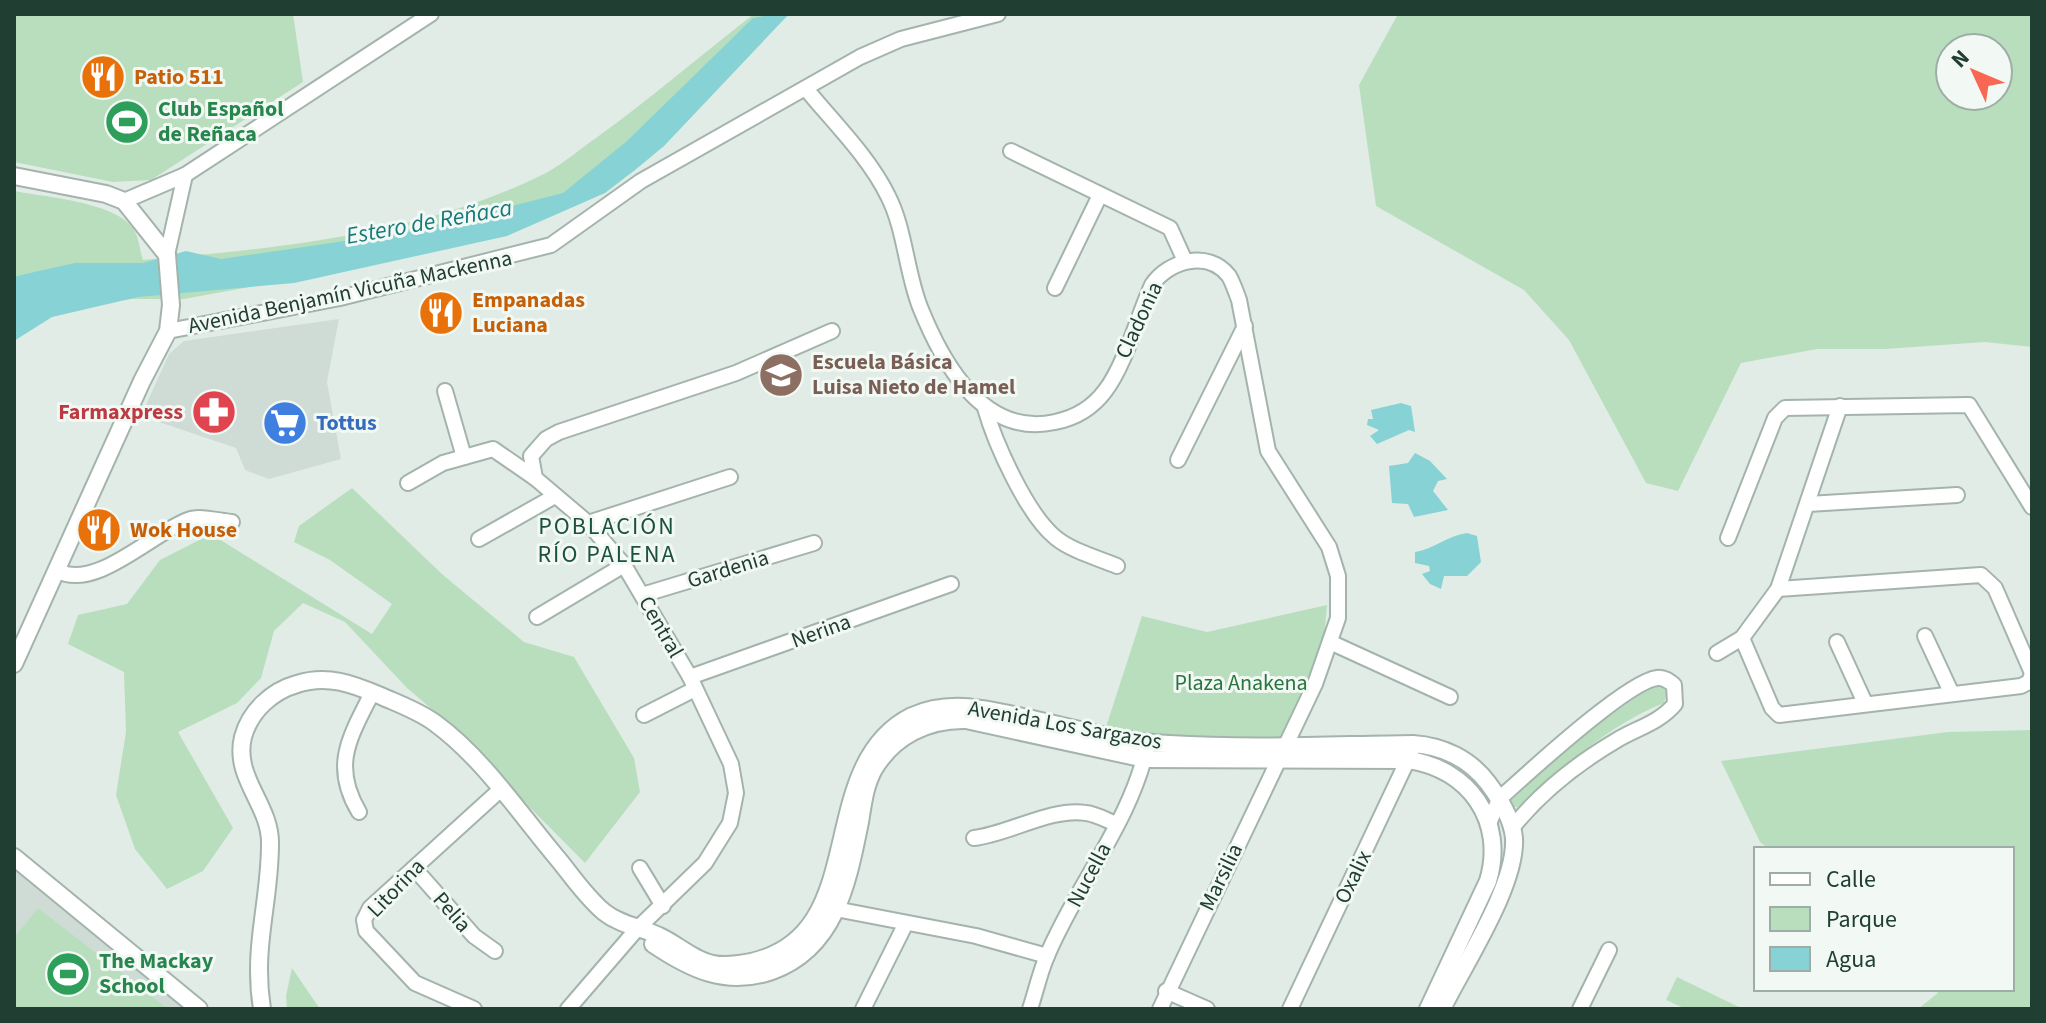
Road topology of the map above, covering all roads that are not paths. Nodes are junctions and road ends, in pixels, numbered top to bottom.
1 (431, 14) edge
2 (998, 14) edge
3 (807, 90) junction
4 (1011, 151) dead end
5 (185, 175) junction
6 (14, 176) edge
7 (1100, 195) junction
8 (124, 201) junction
9 (167, 261) junction
10 (1185, 261) junction
11 (1055, 288) dead end
12 (1245, 326) junction
13 (168, 331) junction
14 (832, 331) dead end
15 (445, 391) dead end
16 (1840, 406) junction
17 (985, 408) junction
18 (464, 457) junction
19 (1178, 460) dead end
20 (730, 477) dead end
21 (535, 478) junction
22 (408, 483) dead end
23 (1957, 495) dead end
24 (555, 496) junction
25 (1808, 504) junction
26 (2032, 507) edge
27 (232, 522) dead end
28 (588, 523) junction
29 (1728, 538) dead end
30 (479, 539) dead end
31 (814, 543) dead end
32 (624, 565) junction
33 (1117, 566) dead end
34 (58, 571) junction
35 (951, 584) dead end
36 (1778, 589) junction
37 (642, 595) junction
38 (537, 617) dead end
39 (1925, 636) dead end
40 (1742, 638) junction
41 (1837, 642) dead end
42 (1332, 643) junction
43 (1717, 653) dead end
44 (14, 664) edge
45 (2032, 673) edge
46 (692, 683) junction
47 (1951, 692) junction
48 (372, 693) junction
49 (1450, 697) dead end
50 (1865, 703) junction
51 (644, 715) dead end
52 (1285, 746) junction
53 (1147, 750) junction
54 (1411, 752) junction
55 (1277, 761) junction
56 (1534, 768) junction
57 (500, 790) junction
58 (1546, 792) junction
59 (1499, 799) junction
60 (359, 812) dead end
61 (1116, 824) junction
62 (1489, 824) junction
63 (1512, 828) junction
64 (974, 838) dead end
65 (14, 857) edge
66 (414, 868) junction
67 (640, 868) dead end
68 (663, 906) junction
69 (829, 908) junction
70 (906, 923) junction
71 (637, 929) junction
72 (1609, 950) dead end
73 (495, 951) dead end
74 (1047, 956) junction
75 (1166, 991) junction
76 (199, 1009) edge
77 (262, 1009) edge
78 (474, 1009) edge
79 (568, 1009) edge
80 (863, 1009) edge
81 (1030, 1009) edge
82 (1160, 1009) edge
83 (1207, 1009) edge
84 (1290, 1009) edge
85 (1428, 1009) edge
86 (1442, 1009) edge
87 (1580, 1009) edge

1 - 5 street
2 - 3 street, Avenida Benjamín Vicuña Mackenna
3 - 13 street, Avenida Benjamín Vicuña Mackenna
3 - 17 street, Cladonia
4 - 7 street
5 - 8 street
5 - 9 street
6 - 8 street
7 - 10 street
7 - 11 street
8 - 9 street
9 - 13 street, Avenida Benjamín Vicuña Mackenna
10 - 12 street, Cladonia
10 - 17 street, Cladonia
12 - 19 street
12 - 42 street, Cladonia
13 - 34 street, Avenida Benjamín Vicuña Mackenna
14 - 21 street
15 - 18 street
16 - 25 street
16 - 26 street
16 - 29 street
17 - 33 street
18 - 21 street, Central
18 - 22 street
20 - 28 street
21 - 24 street, Central
23 - 25 street
24 - 28 street, Central
24 - 30 street
25 - 36 street
27 - 34 street
28 - 32 street, Central
31 - 37 street, Gardenia
32 - 37 street, Central
32 - 38 street
34 - 44 street, Avenida Benjamín Vicuña Mackenna
35 - 46 street, Nerina
36 - 40 street
36 - 45 street
37 - 46 street, Central
39 - 47 street
40 - 43 street
40 - 50 street
41 - 50 street
42 - 49 street
42 - 52 street, Cladonia
45 - 47 street
46 - 51 street, Nerina
46 - 68 street, Central
47 - 50 street
48 - 57 street, Avenida Los Sargazos
48 - 60 street
48 - 77 street, Avenida Los Sargazos
52 - 53 street, Avenida Los Sargazos
52 - 54 street, Avenida Los Sargazos
52 - 55 street, Marsilia
53 - 55 street, Avenida Los Sargazos
53 - 61 street, Nucella
53 - 69 street, Avenida Los Sargazos
54 - 55 street, Avenida Los Sargazos
54 - 59 street, Avenida Los Sargazos
54 - 62 street, Avenida Los Sargazos
54 - 84 street, Oxalix
55 - 75 street, Marsilia
56 - 58 street
56 - 58 street
56 - 59 street
57 - 66 street, Litorina
57 - 71 street, Avenida Los Sargazos
58 - 63 street
59 - 62 street
59 - 63 street, Avenida Los Sargazos
61 - 64 street
61 - 74 street, Nucella
62 - 85 street, Avenida Los Sargazos
63 - 86 street, Avenida Los Sargazos
65 - 76 street
66 - 73 street, Pelia
66 - 78 street, Litorina
67 - 68 street
68 - 71 street, Central
69 - 70 street
69 - 71 street, Avenida Los Sargazos
70 - 74 street
70 - 80 street
71 - 79 street, Central
72 - 87 street
74 - 81 street, Nucella
75 - 82 street, Marsilia
75 - 83 street

